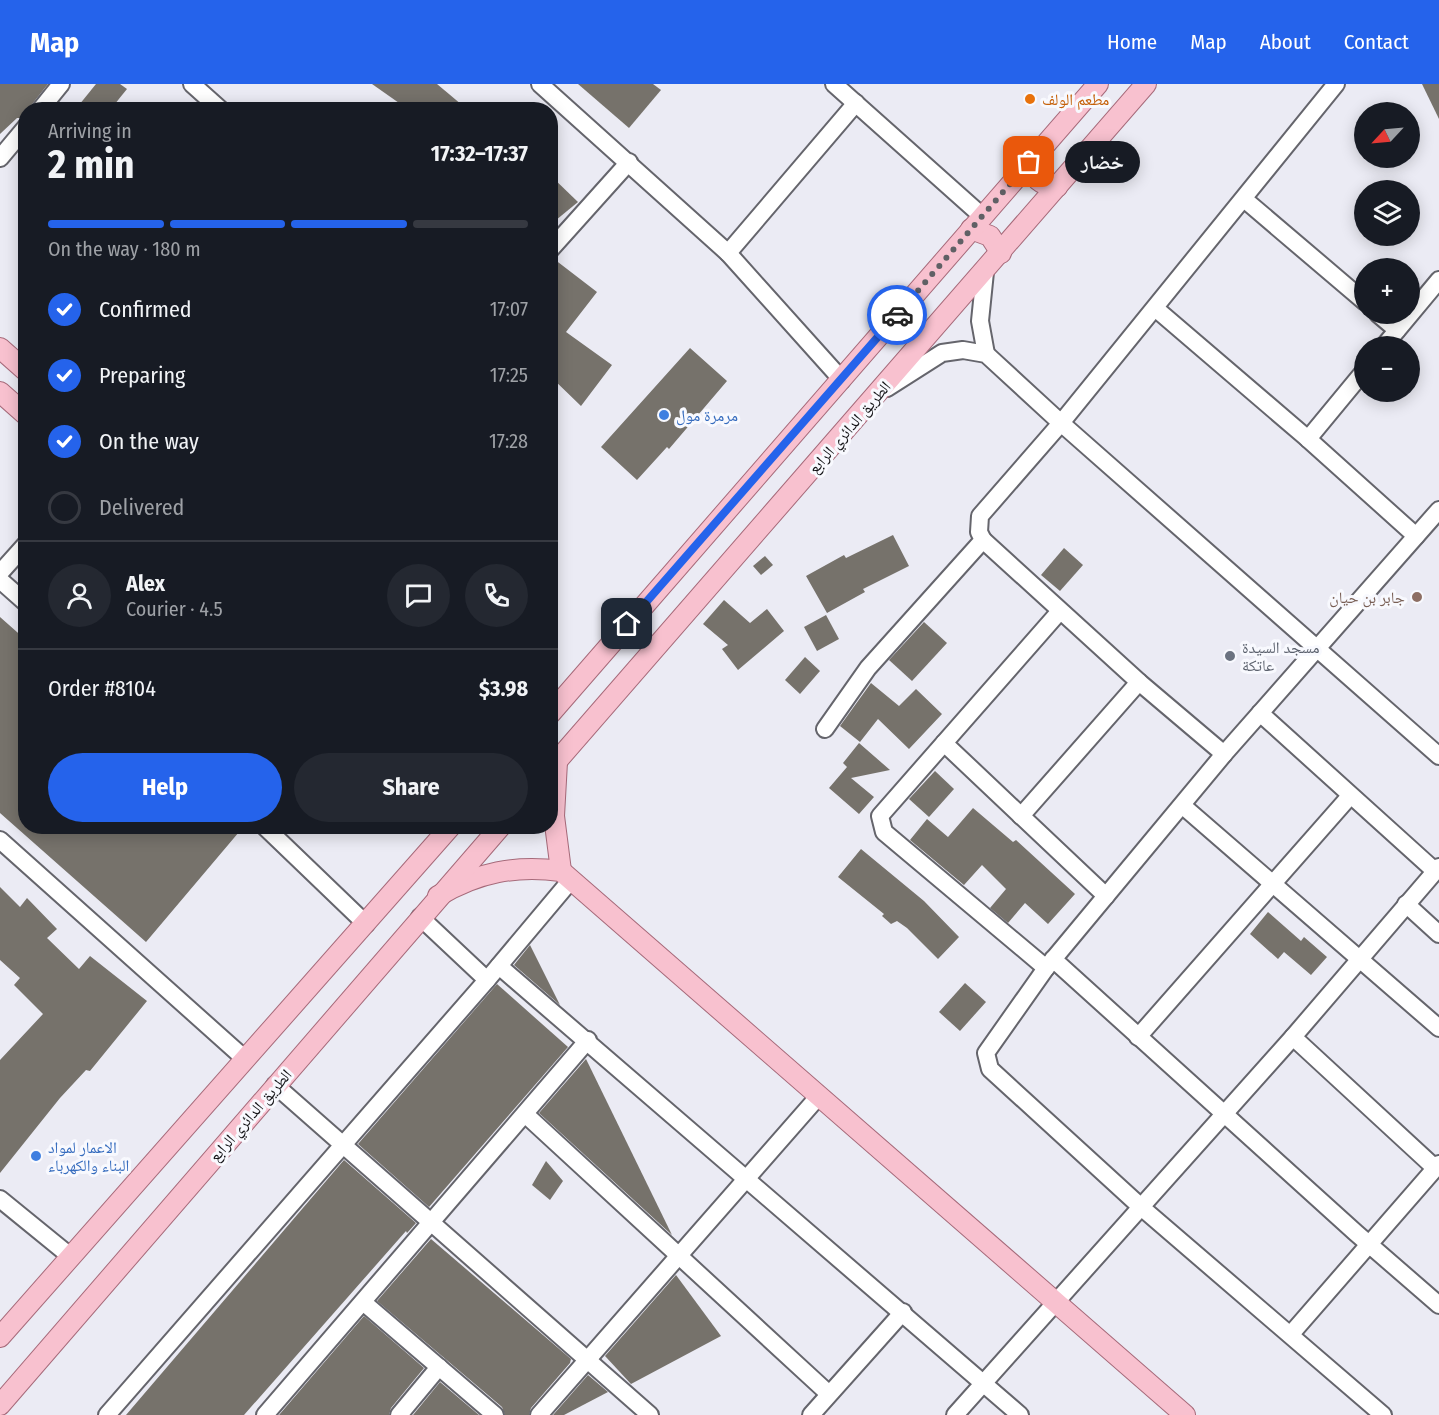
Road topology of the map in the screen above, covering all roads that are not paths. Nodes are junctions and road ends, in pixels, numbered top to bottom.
1 (61, 84) edge
2 (192, 84) edge
3 (540, 84) edge
4 (834, 84) edge
5 (1098, 84) edge
6 (1146, 84) edge
7 (1336, 84) edge
8 (46, 102) edge
9 (212, 102) edge
10 (856, 103) junction
11 (18, 137) edge
12 (0, 158) edge
13 (629, 162) junction
14 (1029, 162) junction
15 (1057, 188) junction
16 (1244, 198) junction
17 (976, 223) junction
18 (558, 241) edge
19 (1001, 253) junction
20 (728, 254) junction
21 (985, 272) junction
22 (1439, 280) edge
23 (1354, 293) edge
24 (1155, 308) junction
25 (1390, 324) edge
26 (1397, 330) junction
27 (1392, 336) edge
28 (0, 348) edge
29 (986, 354) junction
30 (18, 364) edge
31 (842, 380) junction
32 (1354, 383) edge
33 (0, 392) edge
34 (877, 395) junction
35 (18, 408) edge
36 (1060, 423) junction
37 (1308, 438) junction
38 (1439, 510) edge
39 (1416, 536) junction
40 (983, 540) junction
41 (18, 553) edge
42 (0, 573) edge
43 (0, 580) edge
44 (18, 596) edge
45 (1060, 611) junction
46 (1316, 648) junction
47 (1138, 682) junction
48 (558, 705) edge
49 (1260, 713) junction
50 (825, 729) dead end
51 (944, 742) junction
52 (1224, 754) junction
53 (1439, 756) edge
54 (558, 761) edge
55 (1350, 796) junction
56 (1184, 806) junction
57 (1021, 816) junction
58 (272, 834) edge
59 (494, 834) edge
60 (558, 834) edge
61 (436, 835) edge
62 (0, 840) edge
63 (1437, 869) edge
64 (566, 876) junction
65 (1274, 883) junction
66 (438, 896) junction
67 (1106, 896) junction
68 (1406, 904) junction
69 (420, 917) junction
70 (366, 924) junction
71 (1439, 934) edge
72 (1360, 958) junction
73 (1049, 964) junction
74 (499, 966) junction
75 (487, 980) junction
76 (1439, 1028) edge
77 (1138, 1037) junction
78 (1293, 1037) junction
79 (588, 1040) junction
80 (245, 1059) junction
81 (275, 1085) junction
82 (819, 1097) junction
83 (1223, 1113) junction
84 (525, 1114) junction
85 (342, 1146) junction
86 (1437, 1166) edge
87 (747, 1178) junction
88 (0, 1199) edge
89 (1141, 1206) junction
90 (430, 1221) junction
91 (1369, 1245) junction
92 (70, 1256) junction
93 (679, 1256) junction
94 (363, 1302) junction
95 (1056, 1302) junction
96 (1439, 1305) edge
97 (903, 1312) junction
98 (1292, 1334) junction
99 (0, 1337) edge
100 (586, 1359) junction
101 (439, 1367) junction
102 (984, 1383) junction
103 (829, 1394) junction
104 (0, 1405) edge
105 (107, 1415) edge
106 (265, 1415) edge
107 (399, 1415) edge
108 (495, 1415) edge
109 (538, 1415) edge
110 (650, 1415) edge
111 (811, 1415) edge
112 (955, 1415) edge
113 (1020, 1415) edge
114 (1185, 1415) edge
115 (1383, 1415) edge

1 - 8 street
2 - 9 street
3 - 13 street
4 - 10 street
5 - 14 main road
6 - 15 main road, الطريق الدائري الرابع
7 - 16 street
10 - 17 street
10 - 20 street
11 - 12 street
13 - 18 street
13 - 20 street
14 - 15 main road
14 - 17 main road
15 - 19 main road, الطريق الدائري الرابع
16 - 23 street
16 - 24 street
17 - 19 main road
17 - 31 main road
19 - 21 main road, الطريق الدائري الرابع
20 - 31 street
21 - 29 street
21 - 34 main road, الطريق الدائري الرابع
22 - 26 street
24 - 36 street
24 - 37 street
25 - 26 street
26 - 27 street
28 - 30 main road
29 - 34 street
29 - 36 street
31 - 48 main road
32 - 37 street
33 - 35 main road
34 - 54 main road, الطريق الدائري الرابع
36 - 40 street
36 - 46 street
37 - 39 street
38 - 39 street
39 - 46 street
40 - 45 street
40 - 50 street
41 - 42 street
43 - 44 street
45 - 47 street
45 - 51 street
46 - 49 street
46 - 53 street
47 - 52 street
47 - 57 street
49 - 52 street
49 - 55 street
51 - 57 street
51 - 73 street
52 - 56 street
55 - 63 street
55 - 65 street
56 - 65 street
56 - 67 street
57 - 67 street
58 - 70 street
59 - 66 main road, الطريق الدائري الرابع
60 - 64 main road
61 - 70 main road
62 - 80 street
63 - 68 street
64 - 66 main road
64 - 74 street
64 - 82 main road
65 - 72 street
65 - 77 street
66 - 69 main road, الطريق الدائري الرابع
67 - 73 street
68 - 71 street
68 - 72 street
69 - 75 street
69 - 81 main road, الطريق الدائري الرابع
70 - 80 main road
72 - 76 street
72 - 78 street
73 - 77 street
73 - 89 street
74 - 75 street
74 - 79 street
75 - 85 street
77 - 83 street
78 - 83 street
78 - 86 street
79 - 84 street
79 - 87 street
80 - 92 main road
81 - 85 street
81 - 104 main road, الطريق الدائري الرابع
82 - 87 street
82 - 95 main road
83 - 89 street
83 - 91 street
84 - 90 street
84 - 93 street
85 - 90 street
85 - 105 street
86 - 91 street
87 - 93 street
87 - 97 street
88 - 92 street
89 - 95 street
89 - 98 street
90 - 94 street
90 - 100 street
91 - 96 street
91 - 98 street
92 - 99 main road
93 - 100 street
93 - 103 street
94 - 101 street
94 - 106 street
95 - 102 street
95 - 114 main road
97 - 102 street
97 - 103 street
98 - 115 street
100 - 109 street
100 - 110 street
101 - 107 street
101 - 108 street
102 - 112 street
102 - 113 street
103 - 111 street

